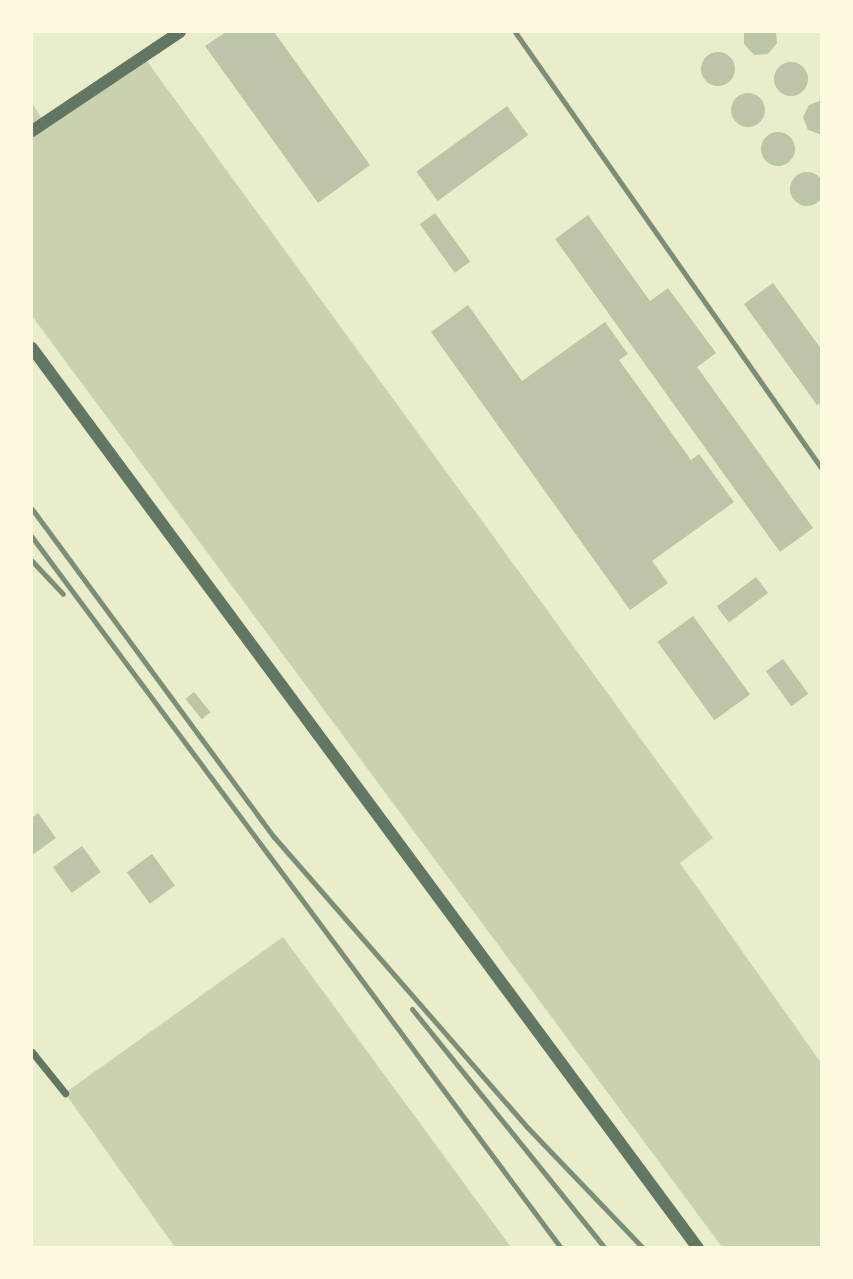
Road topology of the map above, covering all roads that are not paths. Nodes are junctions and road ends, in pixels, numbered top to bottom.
1 (180, 32) edge
2 (32, 131) edge
3 (32, 348) edge
4 (32, 1052) edge
5 (65, 1093) dead end
6 (698, 1248) edge

1 - 2 street
3 - 6 street
4 - 5 street

